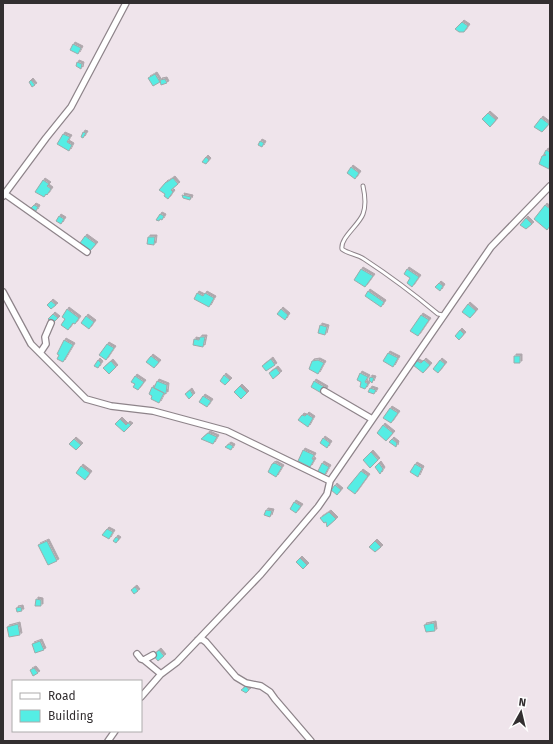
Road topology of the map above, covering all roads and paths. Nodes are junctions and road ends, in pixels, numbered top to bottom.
1 (126, 3) edge
2 (363, 186) dead end
3 (550, 186) edge
4 (4, 195) edge
5 (87, 252) dead end
6 (3, 292) edge
7 (443, 315) junction
8 (51, 323) dead end
9 (40, 353) junction
10 (324, 391) dead end
11 (372, 420) junction
12 (330, 481) junction
13 (198, 640) junction
14 (137, 654) dead end
15 (153, 655) dead end
16 (144, 660) junction
17 (161, 674) junction
18 (142, 696) edge
19 (114, 732) edge
20 (108, 741) edge
21 (311, 741) edge

1 - 4 street
2 - 7 lane
3 - 7 street
4 - 5 street
6 - 9 street
7 - 11 street
8 - 9 street
9 - 12 street
10 - 11 street
11 - 12 street
12 - 13 street
13 - 17 street
13 - 21 street
14 - 16 street
15 - 16 street
16 - 17 street
17 - 18 street
19 - 20 street

